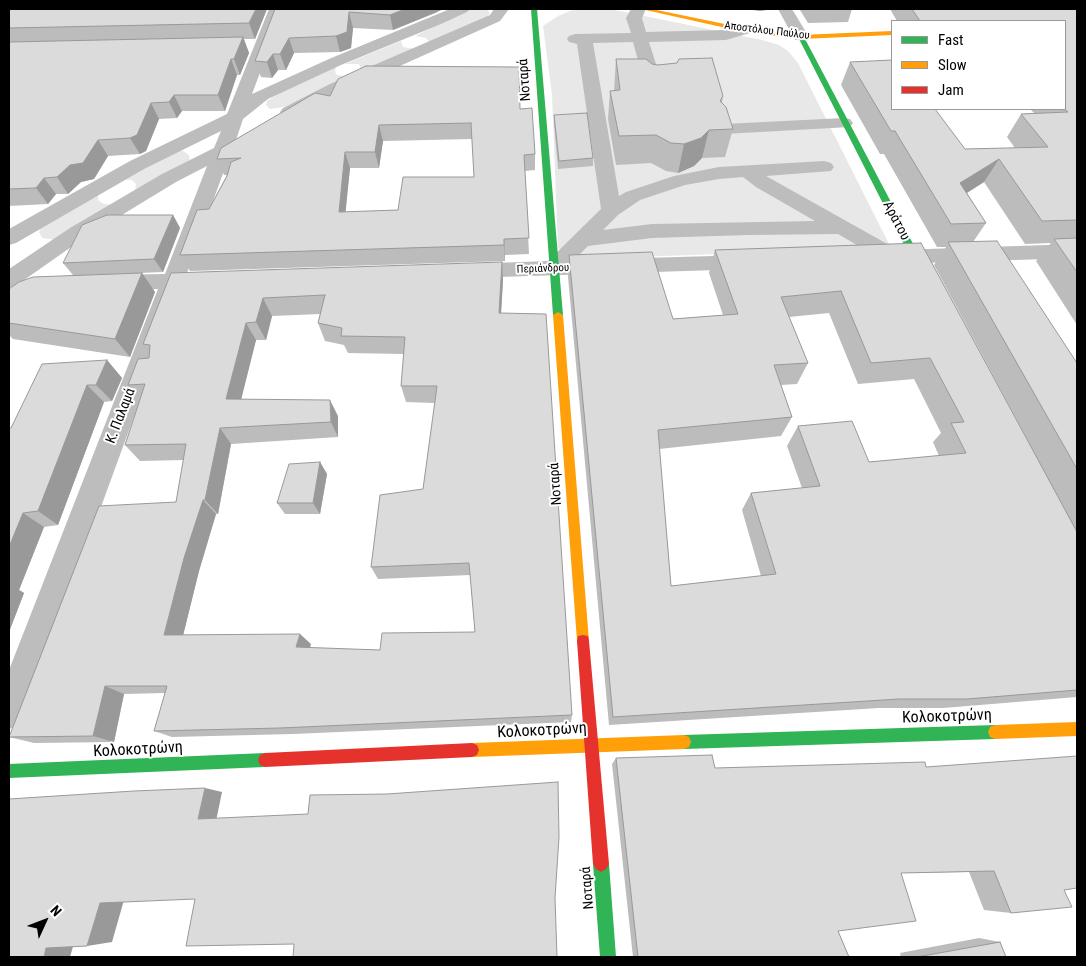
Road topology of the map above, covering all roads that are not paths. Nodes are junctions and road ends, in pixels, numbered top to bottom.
1 (276, 9) edge
2 (462, 9) edge
3 (501, 9) edge
4 (534, 9) edge
5 (638, 9) edge
6 (644, 9) edge
7 (785, 9) edge
8 (744, 30) junction
9 (891, 34) edge
10 (640, 37) junction
11 (801, 37) junction
12 (415, 42) junction
13 (347, 70) junction
14 (654, 86) edge
15 (272, 122) edge
16 (844, 122) junction
17 (242, 126) junction
18 (724, 129) edge
19 (222, 151) junction
20 (824, 167) dead end
21 (747, 171) junction
22 (115, 193) junction
23 (611, 210) junction
24 (844, 227) junction
25 (9, 238) edge
26 (582, 240) junction
27 (1077, 251) edge
28 (905, 257) junction
29 (856, 258) edge
30 (768, 261) edge
31 (554, 268) junction
32 (446, 272) edge
33 (9, 280) edge
34 (222, 280) edge
35 (173, 281) junction
36 (929, 283) edge
37 (93, 284) edge
38 (37, 286) edge
39 (9, 287) edge
40 (9, 712) edge
41 (1077, 729) edge
42 (592, 745) junction
43 (9, 772) edge
44 (608, 957) edge

1 - 17 street, Κ. Παλαμά
2 - 12 street
3 - 12 street
4 - 31 street, Νοταρά
5 - 10 street
6 - 8 street, Αποστόλου Παύλου
7 - 11 street, Αράτου
8 - 10 street
8 - 11 street, Αποστόλου Παύλου
9 - 11 street, Αποστόλου Παύλου
10 - 14 street
10 - 23 street
11 - 16 street, Αράτου
12 - 13 street
12 - 13 street
13 - 15 street
13 - 17 street
16 - 18 street
16 - 28 street, Αράτου
17 - 19 street, Κ. Παλαμά
17 - 22 street
19 - 22 street
19 - 35 street, Κ. Παλαμά
20 - 21 street
21 - 23 street
21 - 24 street
22 - 25 street
22 - 33 street
23 - 26 street
24 - 26 street
24 - 28 street
26 - 31 street
27 - 28 street
28 - 29 street
28 - 36 street, Αράτου
30 - 31 street, Περιάνδρου
31 - 32 street, Περιάνδρου
31 - 42 street, Νοταρά
34 - 35 street
35 - 37 street
35 - 40 street, Κ. Παλαμά
38 - 39 street
41 - 42 street, Κολοκοτρώνη
42 - 43 street, Κολοκοτρώνη
42 - 44 street, Νοταρά

